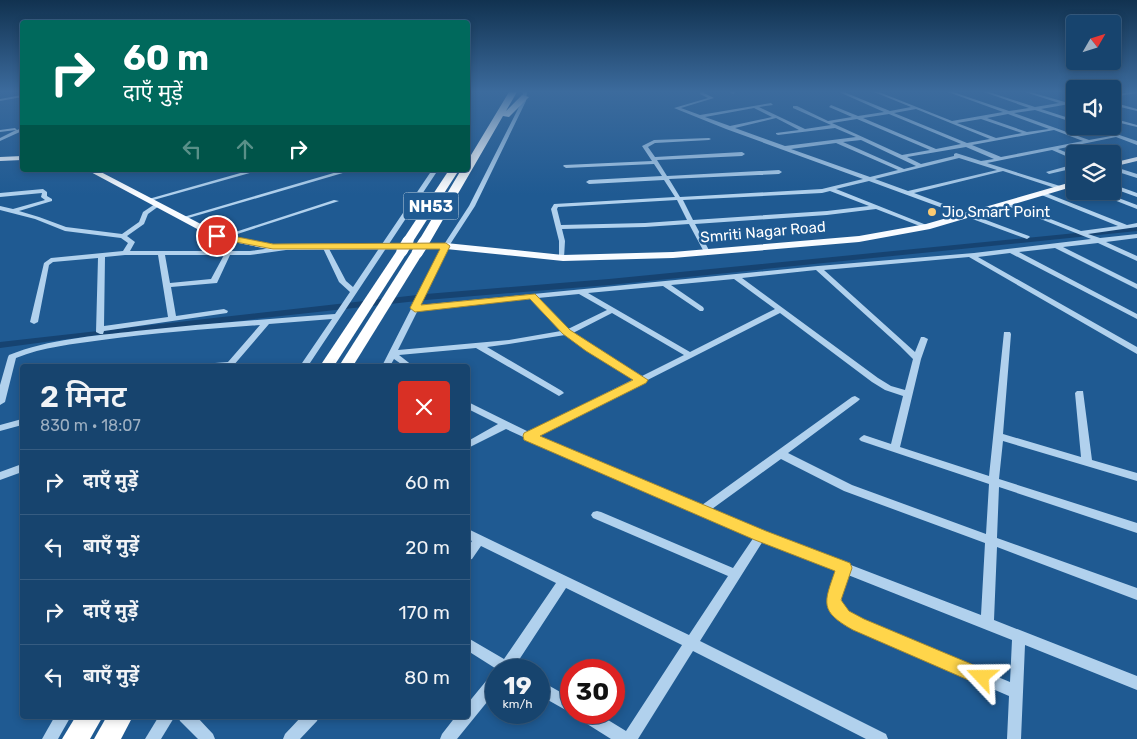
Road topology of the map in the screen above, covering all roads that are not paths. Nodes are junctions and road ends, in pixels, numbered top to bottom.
1 (487, 126) edge
2 (510, 126) edge
3 (724, 126) edge
4 (734, 126) edge
5 (797, 126) edge
6 (835, 126) edge
7 (839, 126) edge
8 (881, 126) edge
9 (923, 126) edge
10 (963, 126) edge
11 (1006, 126) edge
12 (1047, 126) edge
13 (20, 128) edge
14 (728, 128) junction
15 (20, 129) edge
16 (1054, 129) junction
17 (0, 131) edge
18 (806, 131) junction
19 (778, 134) dead end
20 (1026, 134) junction
21 (1116, 136) joint
22 (862, 138) junction
23 (709, 139) dead end
24 (0, 140) edge
25 (997, 140) junction
26 (836, 141) junction
27 (1091, 142) junction
28 (1137, 143) edge
29 (966, 145) junction
30 (783, 148) junction
31 (1053, 149) junction
32 (937, 150) junction
33 (742, 154) dead end
34 (1066, 154) edge
35 (960, 156) junction
36 (902, 157) junction
37 (20, 158) edge
38 (0, 159) edge
39 (1000, 159) junction
40 (1137, 159) edge
41 (655, 160) junction
42 (470, 163) edge
43 (980, 163) junction
44 (1121, 163) edge
45 (566, 166) dead end
46 (921, 166) junction
47 (1066, 168) edge
48 (902, 170) junction
49 (1003, 170) junction
50 (1121, 170) edge
51 (95, 172) edge
52 (250, 172) edge
53 (343, 172) edge
54 (433, 172) edge
55 (453, 172) edge
56 (465, 172) edge
57 (779, 172) dead end
58 (1049, 172) dead end
59 (1137, 176) edge
60 (666, 178) junction
61 (868, 178) junction
62 (588, 182) dead end
63 (1066, 185) edge
64 (1058, 187) junction
65 (831, 189) junction
66 (1121, 189) edge
67 (908, 193) junction
68 (1041, 193) junction
69 (1137, 195) edge
70 (0, 196) edge
71 (679, 198) junction
72 (148, 200) junction
73 (1117, 200) edge
74 (336, 201) dead end
75 (157, 204) junction
76 (1007, 204) junction
77 (878, 207) junction
78 (0, 208) edge
79 (1137, 208) edge
80 (13, 212) junction
81 (970, 215) junction
82 (183, 218) junction
83 (692, 222) junction
84 (1137, 225) edge
85 (559, 226) junction
86 (928, 227) junction
87 (1127, 227) junction
88 (1081, 233) junction
89 (123, 236) junction
90 (223, 237) junction
91 (1136, 237) edge
92 (1027, 238) dead end
93 (1098, 240) junction
94 (1055, 245) junction
95 (325, 246) junction
96 (446, 246) junction
97 (289, 247) junction
98 (383, 247) junction
99 (1012, 250) junction
100 (707, 252) junction
101 (125, 253) junction
102 (228, 253) junction
103 (161, 254) junction
104 (102, 255) junction
105 (970, 255) junction
106 (561, 258) junction
107 (1137, 259) edge
108 (818, 268) junction
109 (735, 276) junction
110 (664, 283) junction
111 (167, 285) junction
112 (1137, 287) edge
113 (578, 291) junction
114 (354, 292) junction
115 (532, 296) junction
116 (415, 308) junction
117 (700, 309) dead end
118 (780, 310) junction
119 (224, 311) dead end
120 (611, 311) junction
121 (338, 316) junction
122 (1137, 316) edge
123 (172, 317) junction
124 (34, 322) dead end
125 (266, 322) junction
126 (566, 332) junction
127 (99, 333) junction
128 (1007, 334) dead end
129 (924, 339) dead end
130 (477, 345) junction
131 (1137, 351) edge
132 (392, 354) junction
133 (690, 355) junction
134 (917, 359) junction
135 (231, 364) edge
136 (305, 364) edge
137 (328, 364) edge
138 (347, 364) edge
139 (387, 364) edge
140 (407, 364) edge
141 (642, 380) junction
142 (1080, 392) dead end
143 (559, 393) dead end
144 (908, 394) junction
145 (855, 399) dead end
146 (0, 402) edge
147 (470, 406) edge
148 (20, 423) edge
149 (505, 424) junction
150 (0, 428) edge
151 (529, 436) junction
152 (998, 436) junction
153 (864, 439) dead end
154 (470, 444) edge
155 (895, 449) junction
156 (780, 454) junction
157 (1087, 463) junction
158 (20, 469) edge
159 (0, 476) edge
160 (1137, 477) edge
161 (994, 481) junction
162 (703, 510) junction
163 (597, 515) dead end
164 (1137, 528) edge
165 (761, 536) junction
166 (474, 537) edge
167 (991, 540) junction
168 (844, 568) junction
169 (735, 574) junction
170 (564, 581) junction
171 (1137, 594) edge
172 (987, 624) junction
173 (1019, 636) junction
174 (691, 643) junction
175 (470, 645) edge
176 (491, 659) edge
177 (513, 659) edge
178 (1137, 683) edge
179 (1017, 692) junction
180 (485, 693) edge
181 (470, 711) edge
182 (62, 719) edge
183 (89, 719) edge
184 (119, 719) edge
185 (166, 719) edge
186 (188, 719) edge
187 (309, 719) edge
188 (464, 719) edge
189 (601, 724) edge
190 (49, 739) edge
191 (75, 739) edge
192 (107, 739) edge
193 (152, 739) edge
194 (208, 739) edge
195 (290, 739) edge
196 (447, 739) edge
197 (627, 739) edge
198 (881, 739) edge
199 (1014, 739) edge

1 - 42 highway, NH53
2 - 96 street
3 - 14 street
4 - 14 street
5 - 18 street
6 - 18 street
7 - 22 street
8 - 32 street
9 - 29 street
10 - 25 street
11 - 20 street
12 - 16 street
13 - 17 street
14 - 30 street
15 - 24 street
16 - 20 street
16 - 27 street
18 - 19 street
20 - 25 street
21 - 27 street
21 - 28 street
22 - 26 street
22 - 36 street
23 - 41 street
25 - 29 street
26 - 30 street
26 - 48 street
27 - 31 street
29 - 32 street
29 - 39 street
30 - 61 street
31 - 34 street
31 - 39 street
32 - 35 street
32 - 36 street
33 - 41 street
35 - 43 street
35 - 46 street
36 - 46 street
37 - 38 main road
39 - 43 street
40 - 44 main road
41 - 45 street
41 - 60 street
43 - 49 street
46 - 48 street
47 - 58 street
48 - 61 street
49 - 64 street
49 - 67 street
50 - 59 street
51 - 72 main road, Smriti Nagar Road
52 - 72 street
53 - 82 street
54 - 98 street
55 - 137 highway, NH53
56 - 138 highway, NH53
57 - 60 street
60 - 62 street
60 - 71 street
61 - 65 street
61 - 67 street
63 - 64 main road, Smriti Nagar Road
64 - 68 main road, Smriti Nagar Road
65 - 71 street
65 - 77 street
66 - 69 street
67 - 81 street
68 - 76 main road, Smriti Nagar Road
68 - 87 street
70 - 80 street
71 - 83 street
71 - 85 street
72 - 75 main road, Smriti Nagar Road
73 - 79 street
74 - 90 street
75 - 82 main road, Smriti Nagar Road
75 - 89 street
76 - 81 main road, Smriti Nagar Road
76 - 88 street
77 - 83 street
77 - 86 street
78 - 80 street
80 - 89 street
81 - 86 main road, Smriti Nagar Road
81 - 92 street
82 - 90 main road, Smriti Nagar Road
83 - 85 street
83 - 100 street
84 - 87 street
85 - 106 street
86 - 100 main road, Smriti Nagar Road
87 - 88 street
88 - 93 street
89 - 101 street
90 - 97 main road, Smriti Nagar Road
91 - 93 street
93 - 94 street
93 - 107 street
94 - 99 street
94 - 112 street
95 - 97 main road, Smriti Nagar Road
95 - 98 main road, Smriti Nagar Road
95 - 114 street
96 - 98 main road, Smriti Nagar Road
96 - 106 main road, Smriti Nagar Road
96 - 116 street
97 - 102 street
98 - 114 street
99 - 105 street
99 - 122 street
100 - 106 main road, Smriti Nagar Road
101 - 103 street
101 - 104 street
102 - 103 street
102 - 111 street
103 - 111 street
104 - 124 street
104 - 127 street
105 - 108 street
105 - 131 street
108 - 109 street
108 - 134 street
109 - 110 street
109 - 118 street
110 - 113 street
110 - 117 street
111 - 123 street
113 - 115 street
113 - 120 street
114 - 121 street
115 - 116 street
115 - 126 street
116 - 132 street
118 - 133 street
118 - 144 street
119 - 123 street
120 - 126 street
120 - 133 street
121 - 125 street
121 - 136 street
123 - 127 street
125 - 127 street
125 - 135 street
126 - 130 street
126 - 141 street
127 - 146 street
128 - 152 street
129 - 134 street
130 - 132 street
130 - 143 street
132 - 139 street
132 - 140 street
133 - 141 street
134 - 144 street
141 - 151 street
142 - 157 street
144 - 155 street
145 - 156 street
147 - 149 street
148 - 150 street
149 - 151 street
149 - 154 street
151 - 162 street
152 - 157 street
152 - 161 street
153 - 155 street
155 - 161 street
156 - 162 street
156 - 167 street
157 - 160 street
158 - 159 street
161 - 164 street
161 - 167 street
162 - 165 street
163 - 169 street
165 - 168 street
165 - 169 street
166 - 170 street
167 - 171 street
167 - 172 street
168 - 172 street
168 - 179 street
169 - 174 street
170 - 174 street
170 - 177 street
172 - 173 street
173 - 178 street
173 - 179 street
174 - 197 street
174 - 198 street
175 - 176 street
179 - 199 street
180 - 181 street
182 - 190 street
183 - 191 highway
184 - 192 highway
185 - 193 street
186 - 194 street
187 - 195 street
188 - 196 street
189 - 197 street

